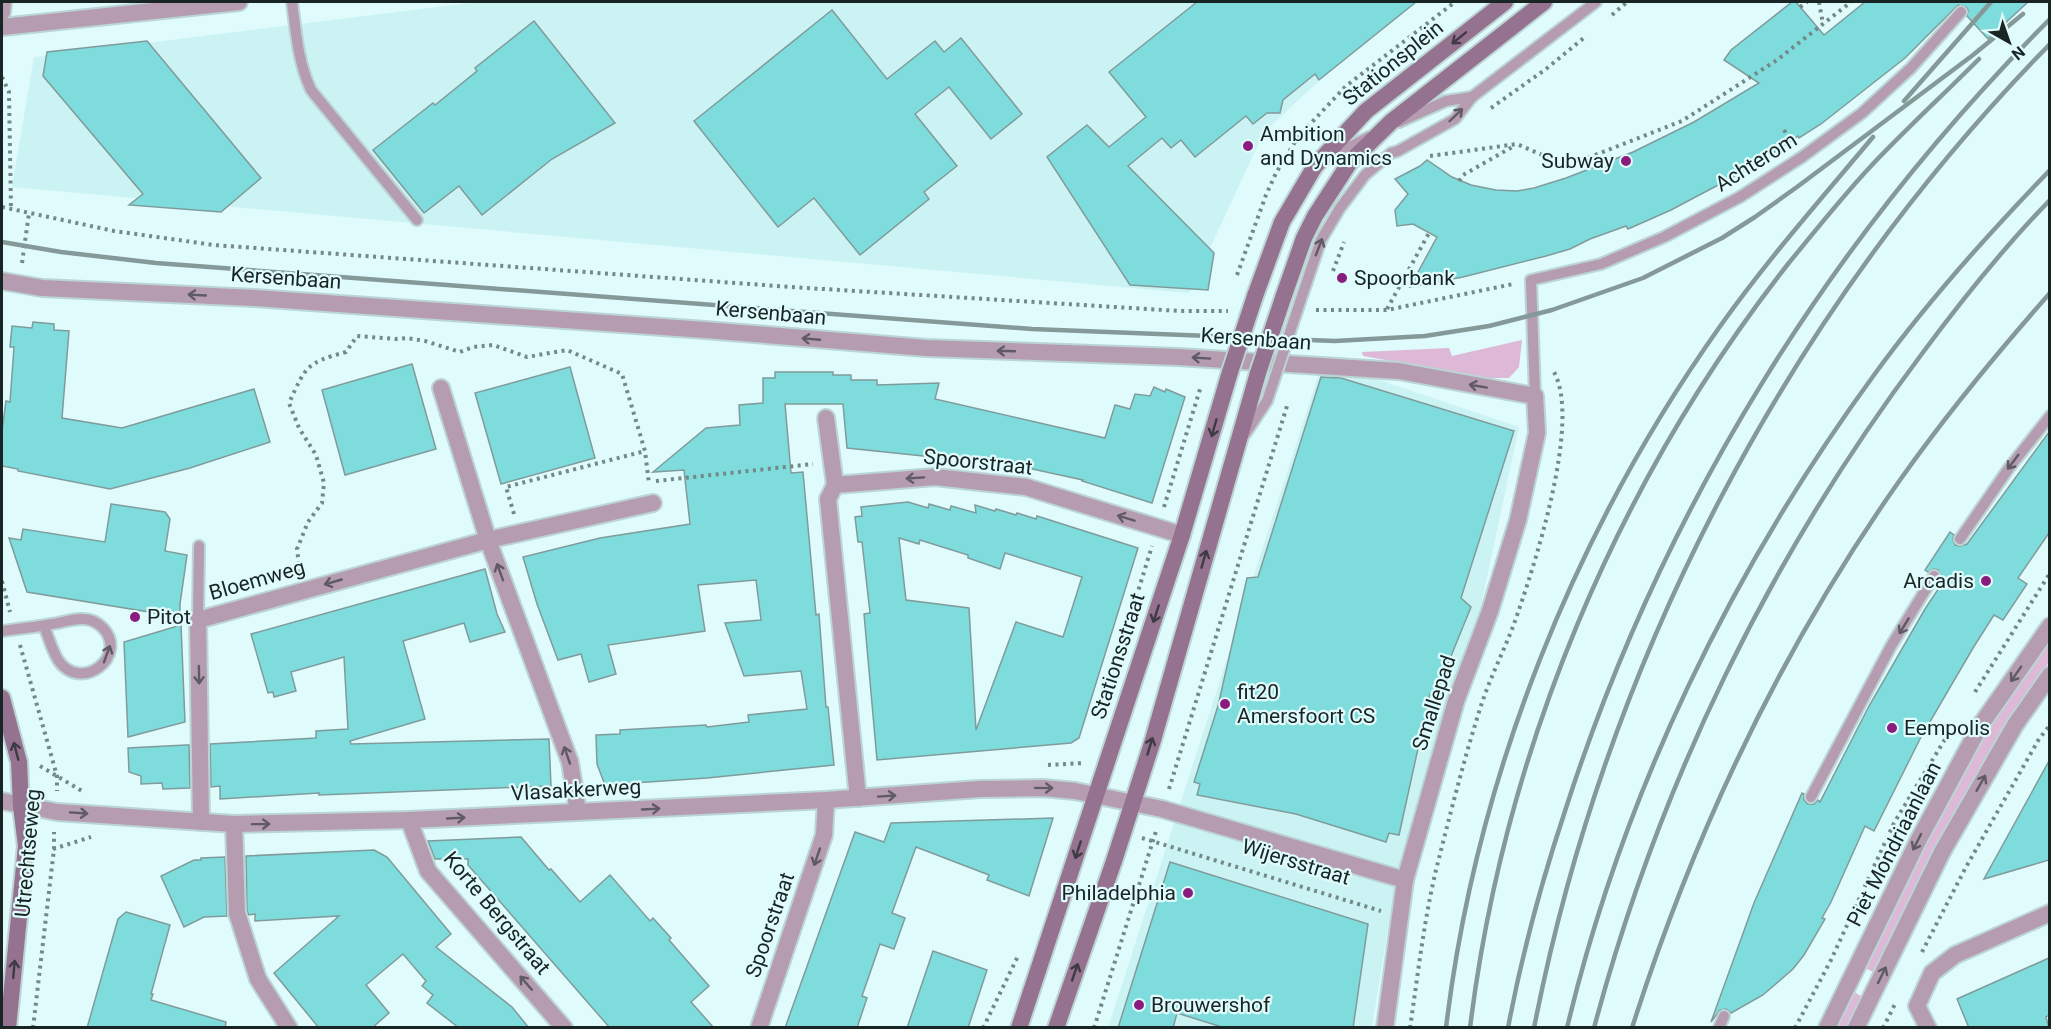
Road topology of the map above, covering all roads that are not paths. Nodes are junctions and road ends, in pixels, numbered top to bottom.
1 (3, 2) edge
2 (240, 2) edge
3 (292, 2) edge
4 (1505, 2) edge
5 (1544, 2) edge
6 (1596, 2) edge
7 (2, 12) edge
8 (1961, 12) dead end
9 (2, 27) edge
10 (1472, 97) junction
11 (1382, 131) junction
12 (1315, 165) junction
13 (417, 219) dead end
14 (6, 283) edge
15 (1255, 296) joint
16 (441, 388) dead end
17 (1536, 396) junction
18 (2049, 416) edge
19 (826, 418) dead end
20 (1237, 447) junction
21 (835, 485) junction
22 (653, 502) dead end
23 (1182, 536) junction
24 (1960, 539) dead end
25 (488, 540) junction
26 (199, 546) dead end
27 (1934, 576) dead end
28 (198, 620) junction
29 (44, 626) junction
30 (2049, 626) edge
31 (2, 631) edge
32 (2049, 675) edge
33 (2, 698) edge
34 (1097, 795) junction
35 (1811, 797) dead end
36 (858, 798) junction
37 (826, 800) junction
38 (2, 801) edge
39 (1133, 802) junction
40 (21, 806) junction
41 (578, 812) junction
42 (410, 820) junction
43 (201, 822) junction
44 (234, 824) junction
45 (1405, 880) junction
46 (2049, 913) edge
47 (1724, 1016) dead end
48 (8, 1028) edge
49 (289, 1028) edge
50 (564, 1028) edge
51 (759, 1028) edge
52 (1019, 1028) edge
53 (1056, 1028) edge
54 (1385, 1028) edge
55 (1719, 1028) edge
56 (1827, 1028) edge
57 (1856, 1028) edge
58 (1928, 1028) edge

1 - 7 street
2 - 9 street
3 - 13 lane
4 -> 12 main road, Stationsplein
5 - 11 main road, Stationsplein
6 - 10 lane, Stationsplein
8 - 17 lane, Achterom
10 - 11 lane, Stationsplein
20 -> 10 lane, Stationsplein, bridge
11 - 12 lane, Stationsplein
11 - 20 main road, Stationsplein, bridge
12 - 15 main road, Stationsplein
17 -> 14 street, Kersenbaan
15 -> 23 main road, Stationsstraat, bridge
16 - 25 street
17 - 45 street, Smallepad
18 -> 24 lane
19 - 21 street
39 -> 20 main road
23 -> 21 street, Spoorstraat
21 - 36 street
22 - 25 street, Bloemweg
23 -> 34 main road, Stationsstraat
25 -> 28 street, Bloemweg
41 -> 25 street
26 - 28 lane
27 -> 35 lane
28 -> 43 street, Bloemweg
29 -> 29 lane
29 - 31 lane
30 -> 56 street, Piet Mondriaanlaan
57 -> 32 street
40 -> 33 main road, Utrechtseweg
36 -> 34 street, Vlasakkerweg
34 - 39 street, Vlasakkerweg
34 -> 52 main road, Stationsstraat
36 - 37 street, Vlasakkerweg
41 -> 37 street, Vlasakkerweg
37 -> 51 street, Spoorstraat
38 - 40 street, Vlasakkerweg
39 - 45 street, Wijersstraat
53 -> 39 main road
40 -> 43 street, Vlasakkerweg
48 -> 40 main road, Utrechtseweg
42 -> 41 street, Vlasakkerweg
44 -> 42 street, Vlasakkerweg
50 -> 42 street, Korte Bergstraat
43 - 44 street, Vlasakkerweg
44 - 49 street
45 - 54 street, Smallepad
46 - 58 street
47 - 55 lane

